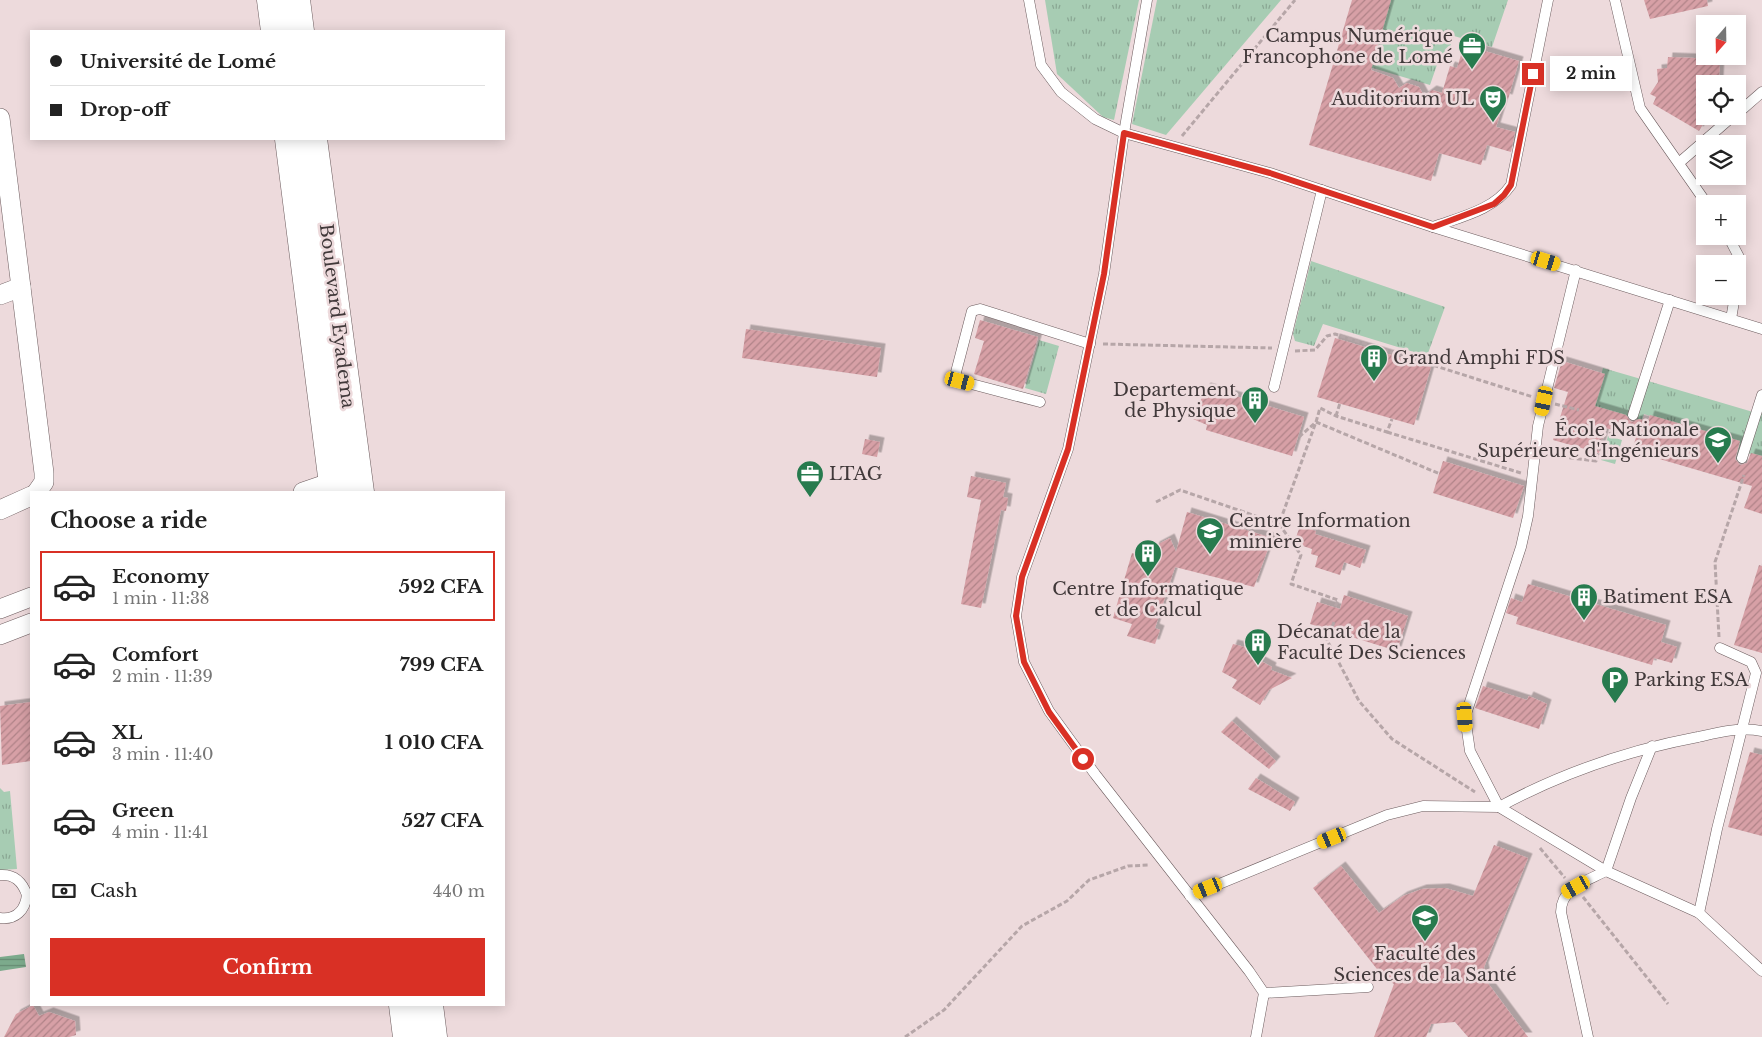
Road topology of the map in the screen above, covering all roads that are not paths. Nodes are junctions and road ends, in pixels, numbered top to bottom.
1 (271, 0) edge
2 (296, 0) edge
3 (1029, 0) edge
4 (1147, 0) edge
5 (1548, 0) edge
6 (1615, 0) edge
7 (275, 30) edge
8 (300, 30) edge
9 (1762, 92) edge
10 (1746, 106) edge
11 (0, 118) edge
12 (1723, 125) edge
13 (1124, 133) junction
14 (289, 140) edge
15 (314, 140) edge
16 (2, 149) edge
17 (1680, 162) junction
18 (1322, 190) junction
19 (1701, 195) edge
20 (1433, 227) junction
21 (1576, 270) junction
22 (21, 287) junction
23 (0, 295) edge
24 (1670, 300) junction
25 (1733, 305) edge
26 (1731, 319) junction
27 (1762, 329) edge
28 (1090, 344) junction
29 (1274, 387) dead end
30 (1762, 395) edge
31 (1040, 402) dead end
32 (1634, 415) dead end
33 (1742, 458) dead end
34 (346, 485) edge
35 (38, 491) edge
36 (309, 491) edge
37 (30, 496) edge
38 (0, 510) edge
39 (30, 597) edge
40 (0, 609) edge
41 (30, 624) edge
42 (0, 635) edge
43 (1720, 648) road end
44 (1743, 728) junction
45 (1762, 730) edge
46 (1652, 746) junction
47 (1499, 807) junction
48 (1606, 870) junction
49 (0, 875) edge
50 (1190, 896) junction
51 (1699, 914) junction
52 (0, 918) edge
53 (1762, 971) edge
54 (1368, 987) dead end
55 (1264, 993) junction
56 (403, 1006) edge
57 (429, 1006) edge
58 (407, 1037) edge
59 (433, 1037) edge
60 (1256, 1037) edge
61 (1588, 1037) edge

1 - 7 highway
2 - 8 highway
3 - 13 lane
4 - 13 lane
5 - 20 lane
6 - 17 lane
9 - 10 lane
11 - 16 street
12 - 17 lane
13 - 18 lane
13 - 28 lane
14 - 34 highway
15 - 34 highway, Boulevard Eyadema
16 - 22 street
17 - 19 lane
18 - 20 lane
18 - 29 lane
20 - 21 lane
21 - 24 lane
21 - 47 lane
22 - 23 street
22 - 35 street
24 - 26 lane
24 - 32 lane
25 - 26 lane
26 - 27 lane
28 - 31 lane
28 - 50 lane
30 - 33 lane
34 - 36 street
37 - 38 street
39 - 40 street
41 - 42 street
43 - 44 lane
44 - 45 lane
44 - 46 lane
44 - 51 lane
46 - 47 lane
46 - 48 lane
47 - 48 lane
47 - 50 lane
48 - 51 lane
48 - 61 lane
49 - 52 lane
50 - 55 lane
51 - 53 lane
54 - 55 lane
55 - 60 lane
56 - 58 highway
57 - 59 highway

